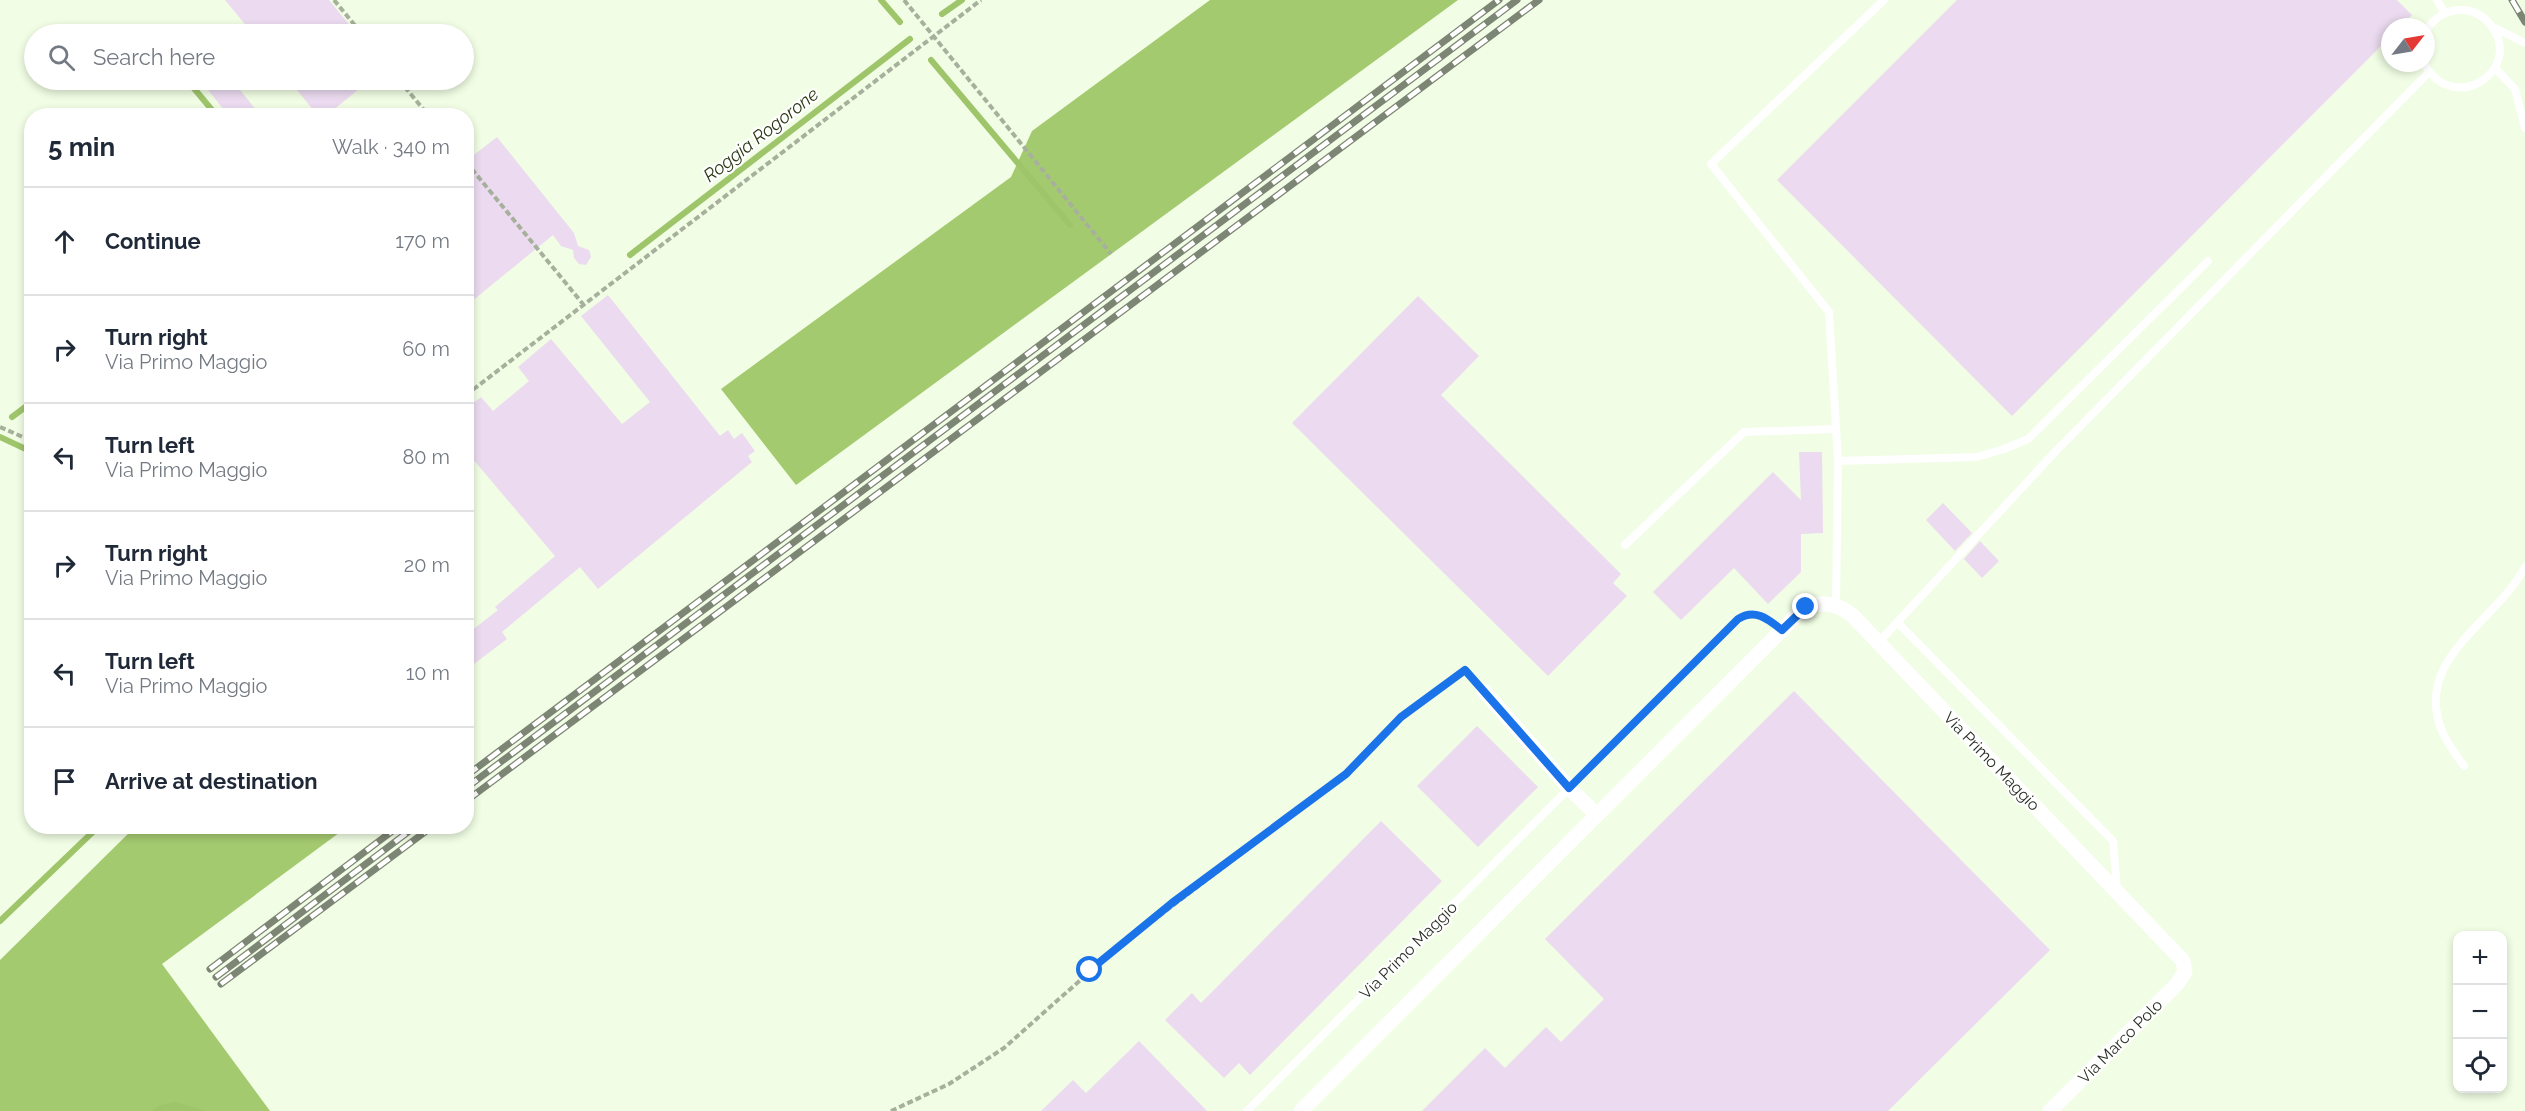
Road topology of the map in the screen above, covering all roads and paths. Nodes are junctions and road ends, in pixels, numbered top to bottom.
1 (334, 0) edge
2 (904, 0) edge
3 (981, 0) edge
4 (1884, 0) edge
5 (2437, 0) edge
6 (2445, 13) junction
7 (2435, 19) edge
8 (354, 24) edge
9 (2493, 27) junction
10 (934, 35) junction
11 (2525, 43) edge
12 (2495, 68) junction
13 (2429, 72) joint
14 (407, 90) edge
15 (422, 108) edge
16 (2525, 128) edge
17 (474, 172) edge
18 (1111, 254) dead end
19 (2208, 261) dead end
20 (583, 304) junction
21 (474, 389) edge
22 (0, 427) edge
23 (1836, 429) junction
24 (24, 438) edge
25 (1838, 461) junction
26 (1625, 545) dead end
27 (2525, 567) edge
28 (1836, 606) junction
29 (1897, 622) junction
30 (1782, 630) junction
31 (1878, 643) junction
32 (1484, 692) joint
33 (2464, 766) dead end
34 (1569, 788) junction
35 (1596, 815) junction
36 (2117, 890) junction
37 (2185, 969) joint
38 (891, 1111) edge
39 (1248, 1111) edge
40 (1301, 1111) edge
41 (2050, 1111) edge

1 - 8 path
2 - 10 path
3 - 10 path
4 - 23 lane
5 - 6 lane
6 - 7 lane
6 - 9 lane
9 - 11 lane
9 - 12 lane
10 - 18 path
10 - 20 path
12 - 13 lane
12 - 16 lane
13 - 29 lane
14 - 15 path
17 - 20 path
19 - 25 lane
20 - 21 path
22 - 24 path
23 - 25 lane
23 - 26 lane
25 - 28 lane
27 - 33 lane
28 - 30 street
28 - 31 street, Via Primo Maggio
29 - 31 lane
29 - 36 lane
30 - 34 lane, Via Primo Maggio
30 - 35 street
31 - 36 street, Via Primo Maggio
32 - 34 street
32 - 38 path
34 - 35 street
34 - 39 lane, Via Primo Maggio
35 - 40 street
36 - 37 street, Via Primo Maggio
37 - 41 street, Via Marco Polo

